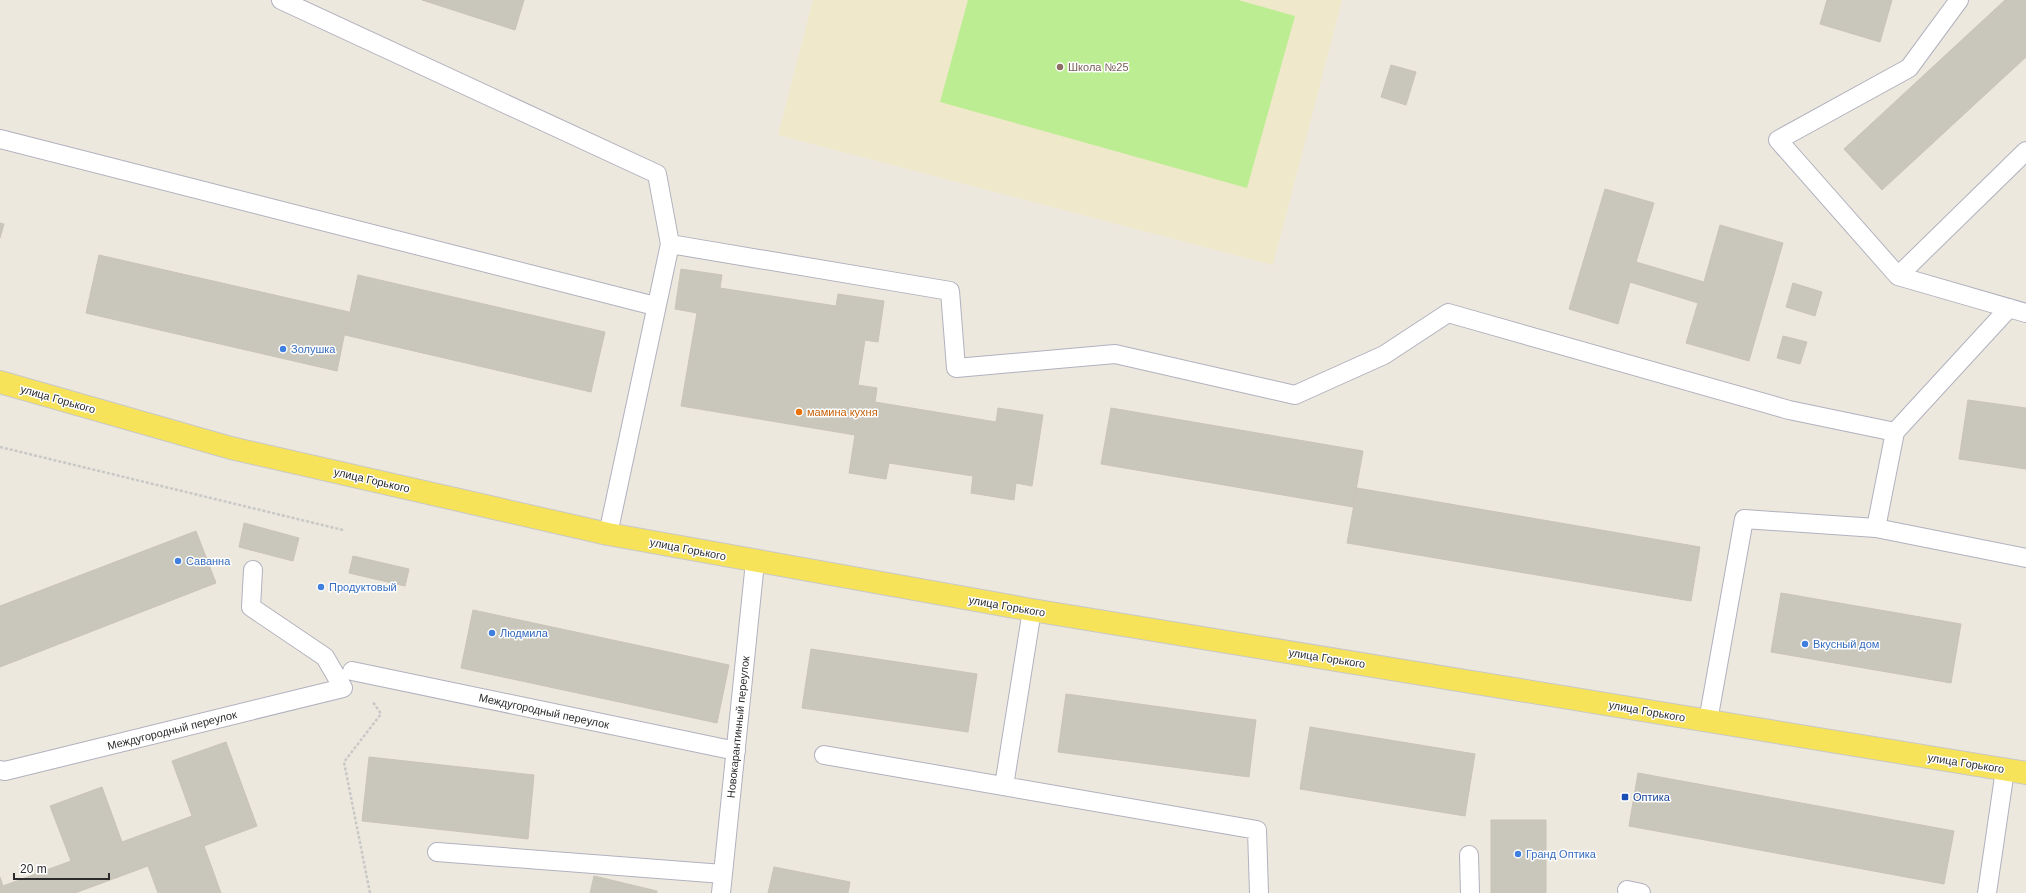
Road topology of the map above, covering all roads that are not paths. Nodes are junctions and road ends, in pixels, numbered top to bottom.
1 (281, 0) edge
2 (1959, 0) edge
3 (0, 139) edge
4 (2026, 151) edge
5 (670, 244) junction
6 (1898, 276) junction
7 (655, 306) junction
8 (2018, 310) edge
9 (0, 382) edge
10 (1895, 432) junction
11 (1876, 528) junction
12 (608, 534) junction
13 (2026, 558) edge
14 (755, 562) junction
15 (253, 570) dead end
16 (1032, 610) junction
17 (352, 671) road end
18 (1708, 721) junction
19 (736, 751) junction
20 (824, 755) dead end
21 (0, 770) edge
22 (2016, 771) edge
23 (1004, 786) junction
24 (437, 852) dead end
25 (1469, 855) dead end
26 (723, 874) junction
27 (721, 893) edge
28 (1259, 893) edge
29 (1470, 893) edge
30 (1987, 893) edge

1 - 5 lane
2 - 6 lane
3 - 7 lane
4 - 6 lane
5 - 7 lane
5 - 10 lane
6 - 8 lane
7 - 12 lane
8 - 10 lane
9 - 12 main road, улица Горького
10 - 11 lane
11 - 13 lane
11 - 18 lane
12 - 14 main road, улица Горького
14 - 16 main road, улица Горького
14 - 19 lane, Новокарантинный переулок
15 - 21 lane, Междугородный переулок
16 - 18 main road, улица Горького
16 - 23 lane
17 - 19 lane, Междугородный переулок
18 - 22 main road, улица Горького
19 - 26 lane, Новокарантинный переулок
20 - 23 lane
22 - 30 lane
23 - 28 lane
24 - 26 lane
25 - 29 lane
26 - 27 lane, Новокарантинный переулок

